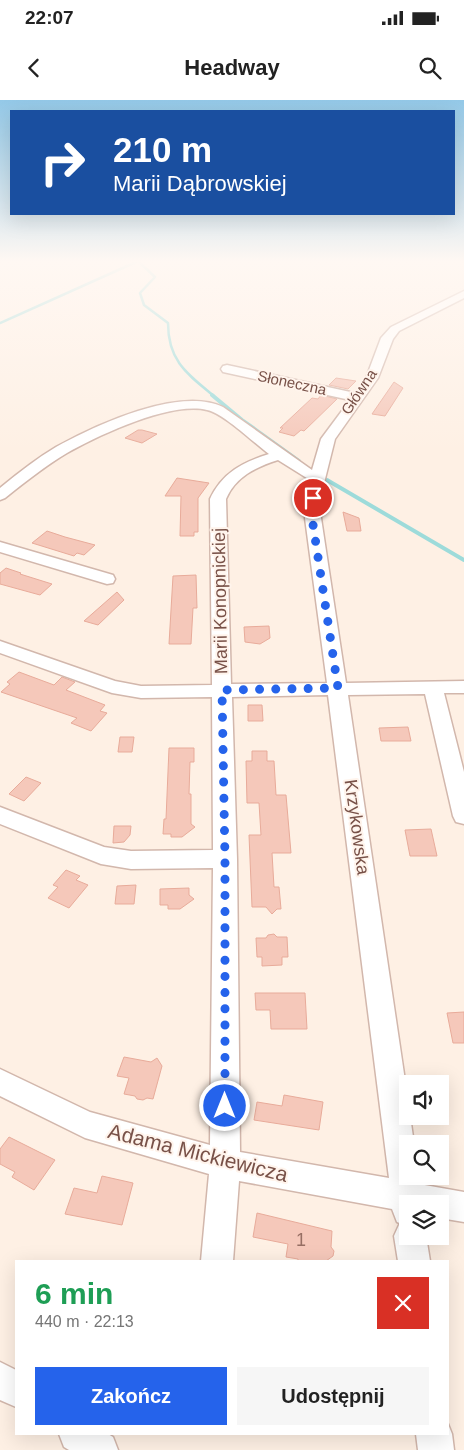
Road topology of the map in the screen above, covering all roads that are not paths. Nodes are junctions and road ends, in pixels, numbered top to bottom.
1 (405, 325) edge
2 (227, 369) dead end
3 (356, 397) junction
4 (326, 443) joint
5 (280, 455) junction
6 (318, 477) junction
7 (0, 494) edge
8 (0, 547) edge
9 (107, 579) dead end
10 (0, 647) edge
11 (433, 687) junction
12 (464, 687) edge
13 (338, 688) junction
14 (222, 690) junction
15 (0, 815) edge
16 (464, 816) edge
17 (225, 859) junction
18 (0, 1082) edge
19 (225, 1164) junction
20 (406, 1195) edge
21 (399, 1203) edge
22 (449, 1206) edge
23 (464, 1207) edge
24 (411, 1245) edge
25 (217, 1260) edge
26 (414, 1260) edge
27 (0, 1379) edge
28 (15, 1389) edge
29 (78, 1435) edge
30 (434, 1435) edge
31 (100, 1450) edge
32 (436, 1450) edge

1 - 3 street, Główna
2 - 3 street, Słoneczna
3 - 4 street, Główna
4 - 6 street, Krzykowska
5 - 6 street
5 - 7 street
5 - 14 street, Marii Konopnickiej
6 - 13 street, Krzykowska
8 - 9 street
10 - 14 street
11 - 12 street
11 - 13 street
11 - 16 street
13 - 14 street
13 - 20 street, Krzykowska
14 - 17 street, Marii Konopnickiej
15 - 17 street
17 - 19 street, Marii Konopnickiej
18 - 19 street, Adama Mickiewicza
19 - 21 street, Adama Mickiewicza
19 - 25 street, Marii Konopnickiej
22 - 23 street, Adama Mickiewicza
24 - 26 street
27 - 28 street
29 - 31 street
30 - 32 street

